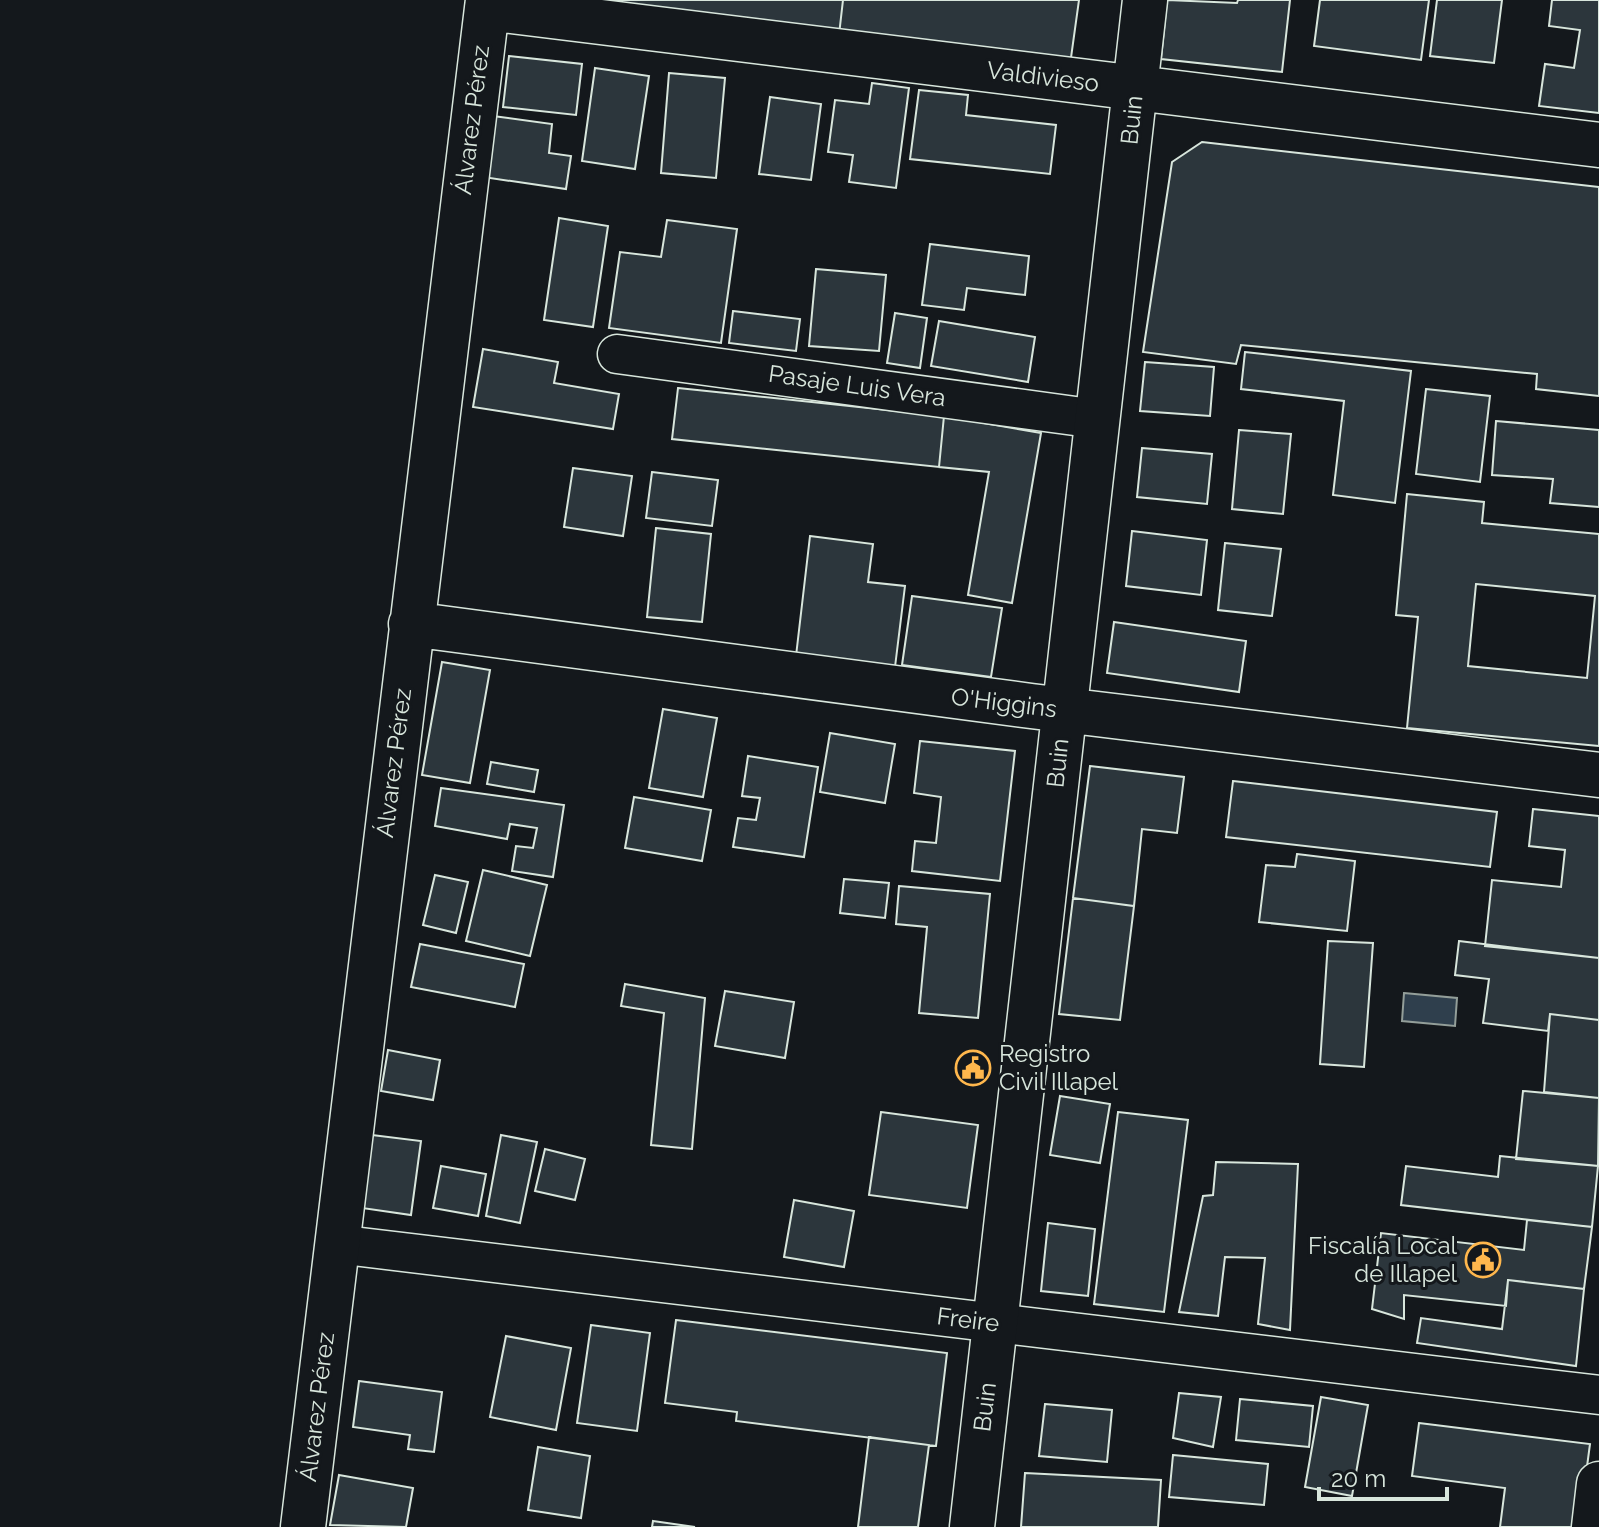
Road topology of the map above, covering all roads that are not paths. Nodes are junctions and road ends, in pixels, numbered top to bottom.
1 (1145, 0) edge
2 (487, 4) edge
3 (1135, 88) junction
4 (1599, 145) edge
5 (617, 354) dead end
6 (1097, 419) junction
7 (411, 624) junction
8 (1064, 711) junction
9 (1599, 775) edge
10 (336, 1244) junction
11 (995, 1323) junction
12 (1599, 1395) edge
13 (1599, 1484) edge
14 (303, 1527) edge
15 (972, 1527) edge
16 (1594, 1527) edge

1 - 3 street, Buin
2 - 3 street, Valdivieso
2 - 7 street, Álvarez Pérez
3 - 4 street, Valdivieso
3 - 6 street, Buin
5 - 6 street, Pasaje Luis Vera
6 - 8 street, Buin
7 - 8 street, O'Higgins
7 - 10 street, Álvarez Pérez
8 - 9 street, O'Higgins
8 - 11 street, Buin
10 - 11 street, Freire
10 - 14 street, Álvarez Pérez
11 - 12 street, Freire
11 - 15 street, Buin
13 - 16 street

